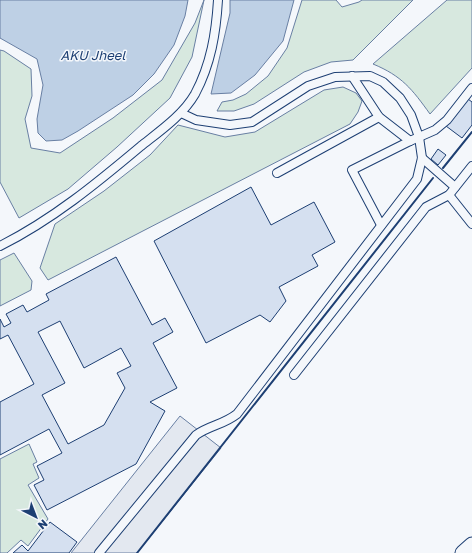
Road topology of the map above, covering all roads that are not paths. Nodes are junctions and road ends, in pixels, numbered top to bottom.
1 (218, 0) edge
2 (352, 76) junction
3 (472, 88) edge
4 (181, 113) junction
5 (379, 117) junction
6 (419, 137) junction
7 (410, 141) junction
8 (422, 158) junction
9 (472, 166) edge
10 (277, 173) dead end
11 (455, 187) junction
12 (449, 195) junction
13 (472, 224) edge
14 (382, 225) junction
15 (0, 246) edge
16 (294, 375) dead end
17 (472, 545) edge
18 (99, 553) edge
19 (463, 553) edge

1 - 4 lane
2 - 4 lane
2 - 5 lane
2 - 6 lane
3 - 6 lane
4 - 15 lane
5 - 7 lane
5 - 10 lane
6 - 7 lane
6 - 8 lane
7 - 14 lane
8 - 11 lane
8 - 14 lane
9 - 11 lane
11 - 12 lane
12 - 13 lane
12 - 16 lane
14 - 18 lane
17 - 19 street

